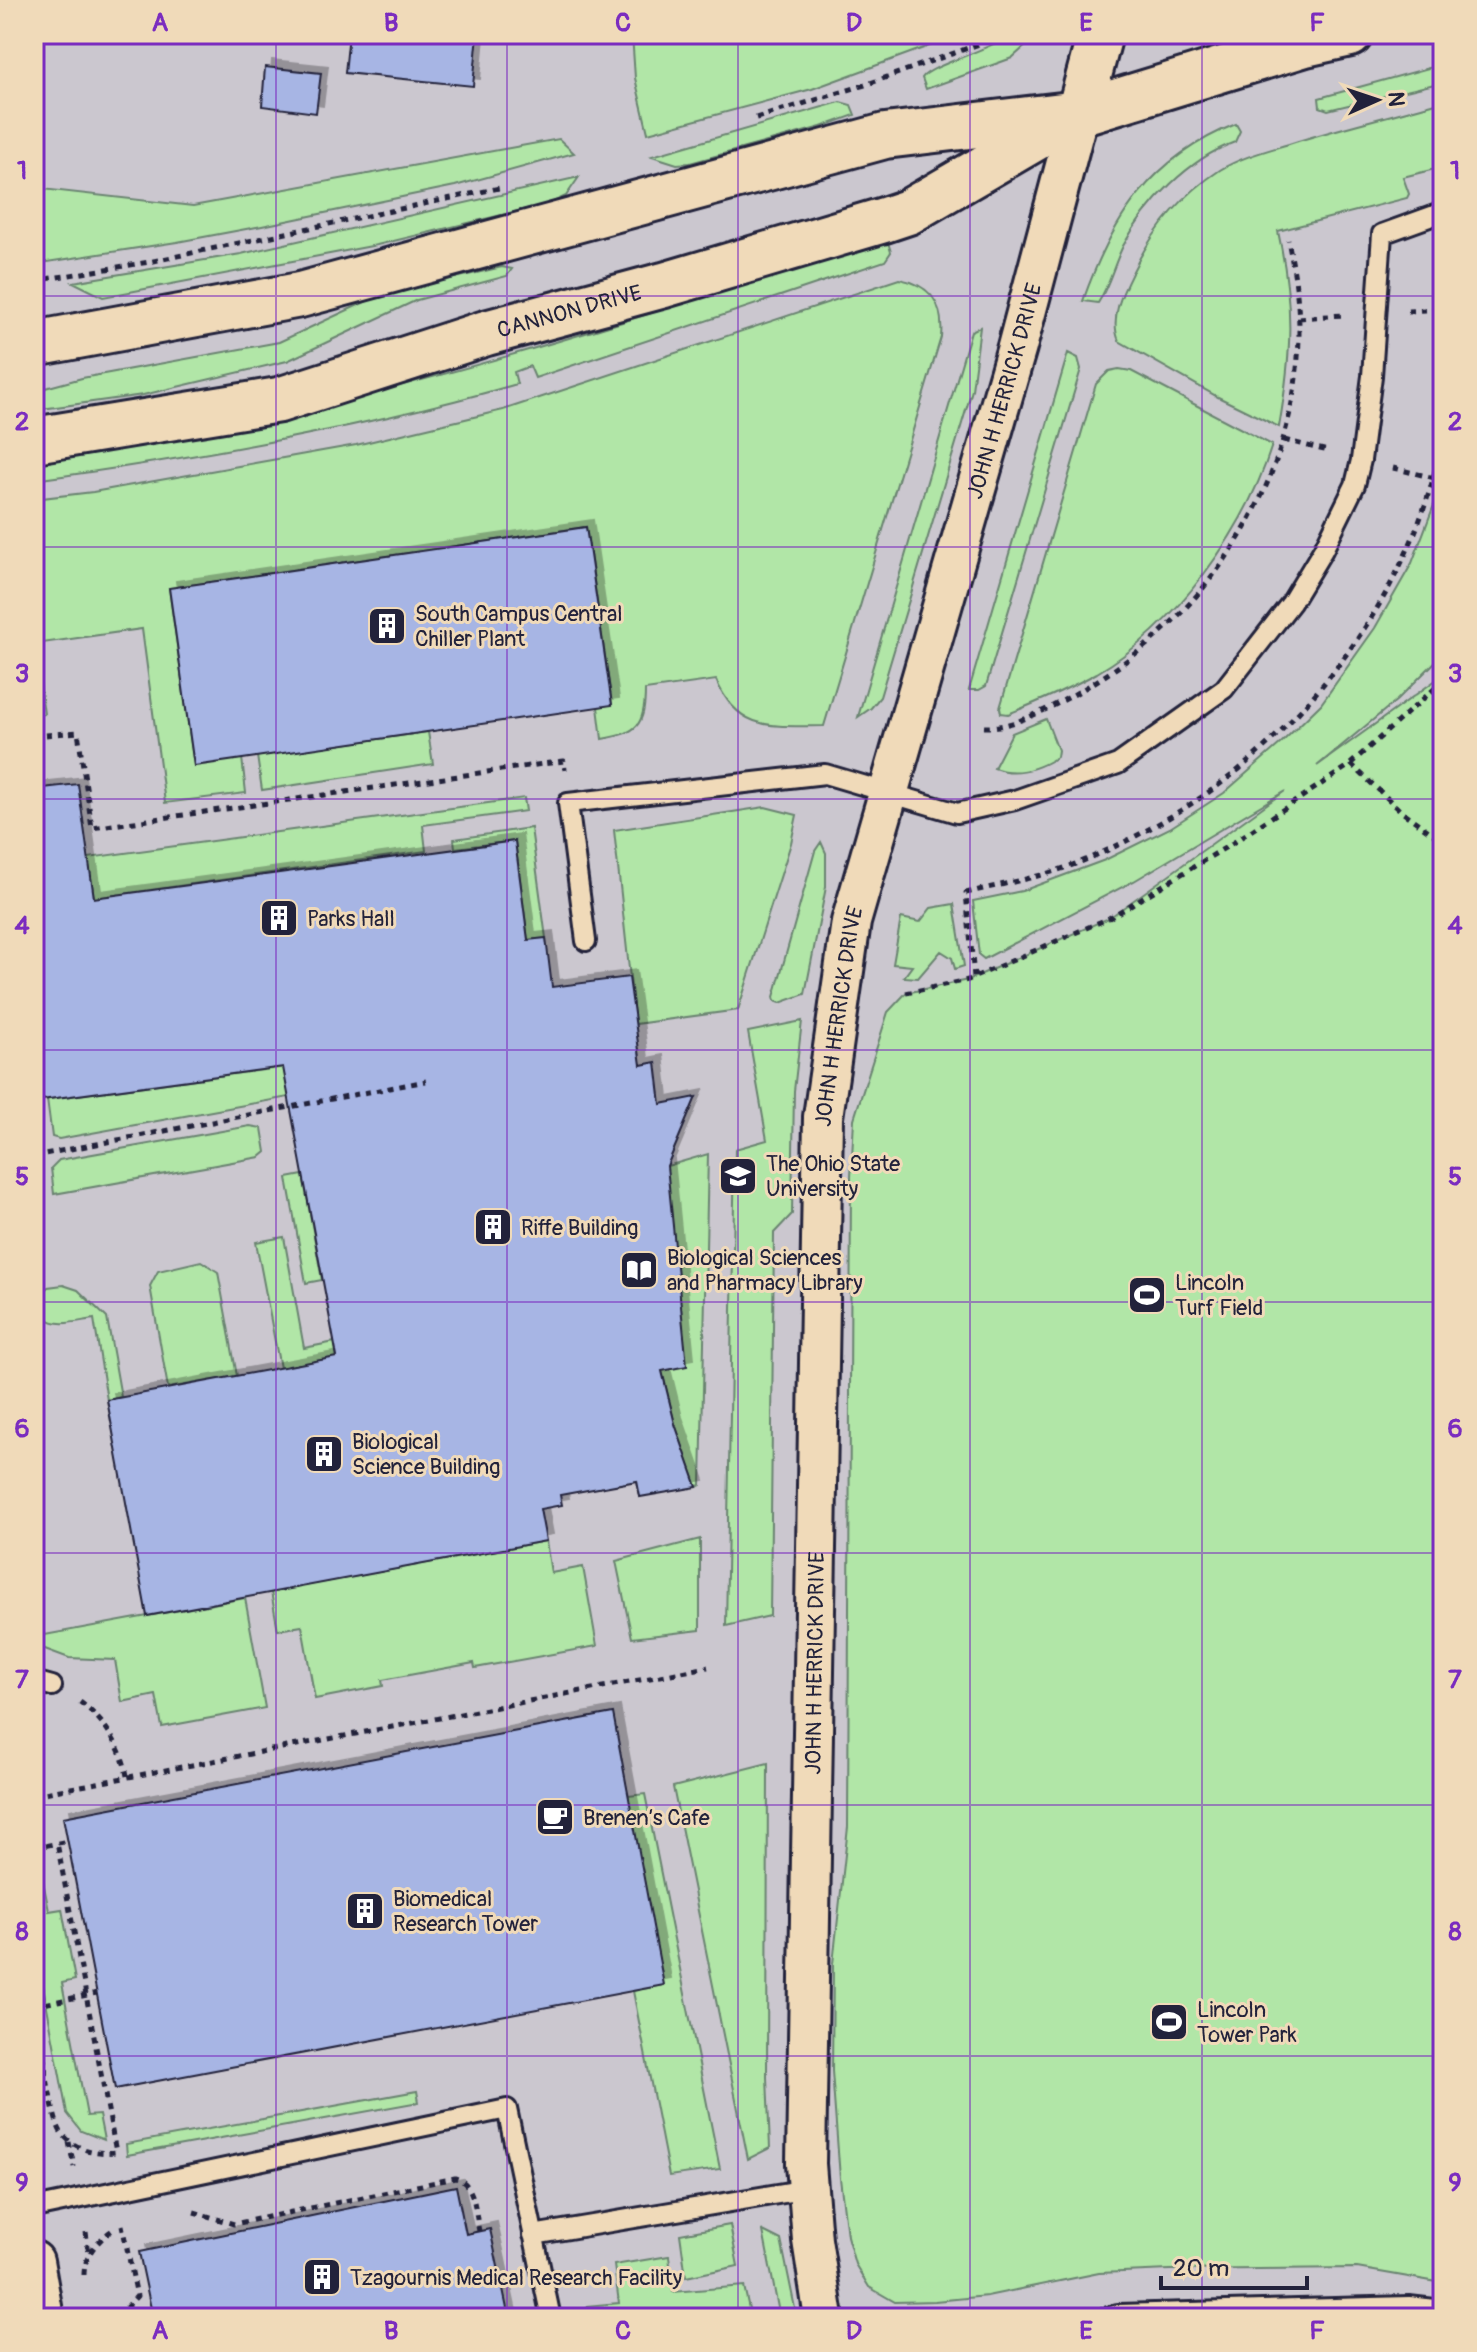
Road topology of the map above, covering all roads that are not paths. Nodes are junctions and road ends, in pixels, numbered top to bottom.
1 (1100, 34) edge
2 (1350, 34) edge
3 (1079, 113) junction
4 (1443, 212) edge
5 (34, 344) edge
6 (34, 440) edge
7 (888, 795) junction
8 (586, 941) dead end
9 (808, 2189) junction
10 (34, 2208) edge
11 (533, 2235) junction
12 (34, 2261) edge
13 (1443, 2310) edge
14 (44, 2318) edge
15 (551, 2318) edge
16 (824, 2318) edge
17 (1106, 2318) edge

1 - 3 street, JOHN H HERRICK DRIVE
2 - 3 street, CANNON DRIVE
3 - 5 street, CANNON DRIVE
3 - 6 street, CANNON DRIVE
3 - 7 street, JOHN H HERRICK DRIVE
4 - 7 lane
7 - 8 lane
7 - 9 street, JOHN H HERRICK DRIVE
9 - 11 lane
9 - 16 street, JOHN H HERRICK DRIVE
10 - 11 lane
11 - 15 lane
12 - 14 street
13 - 17 lane

